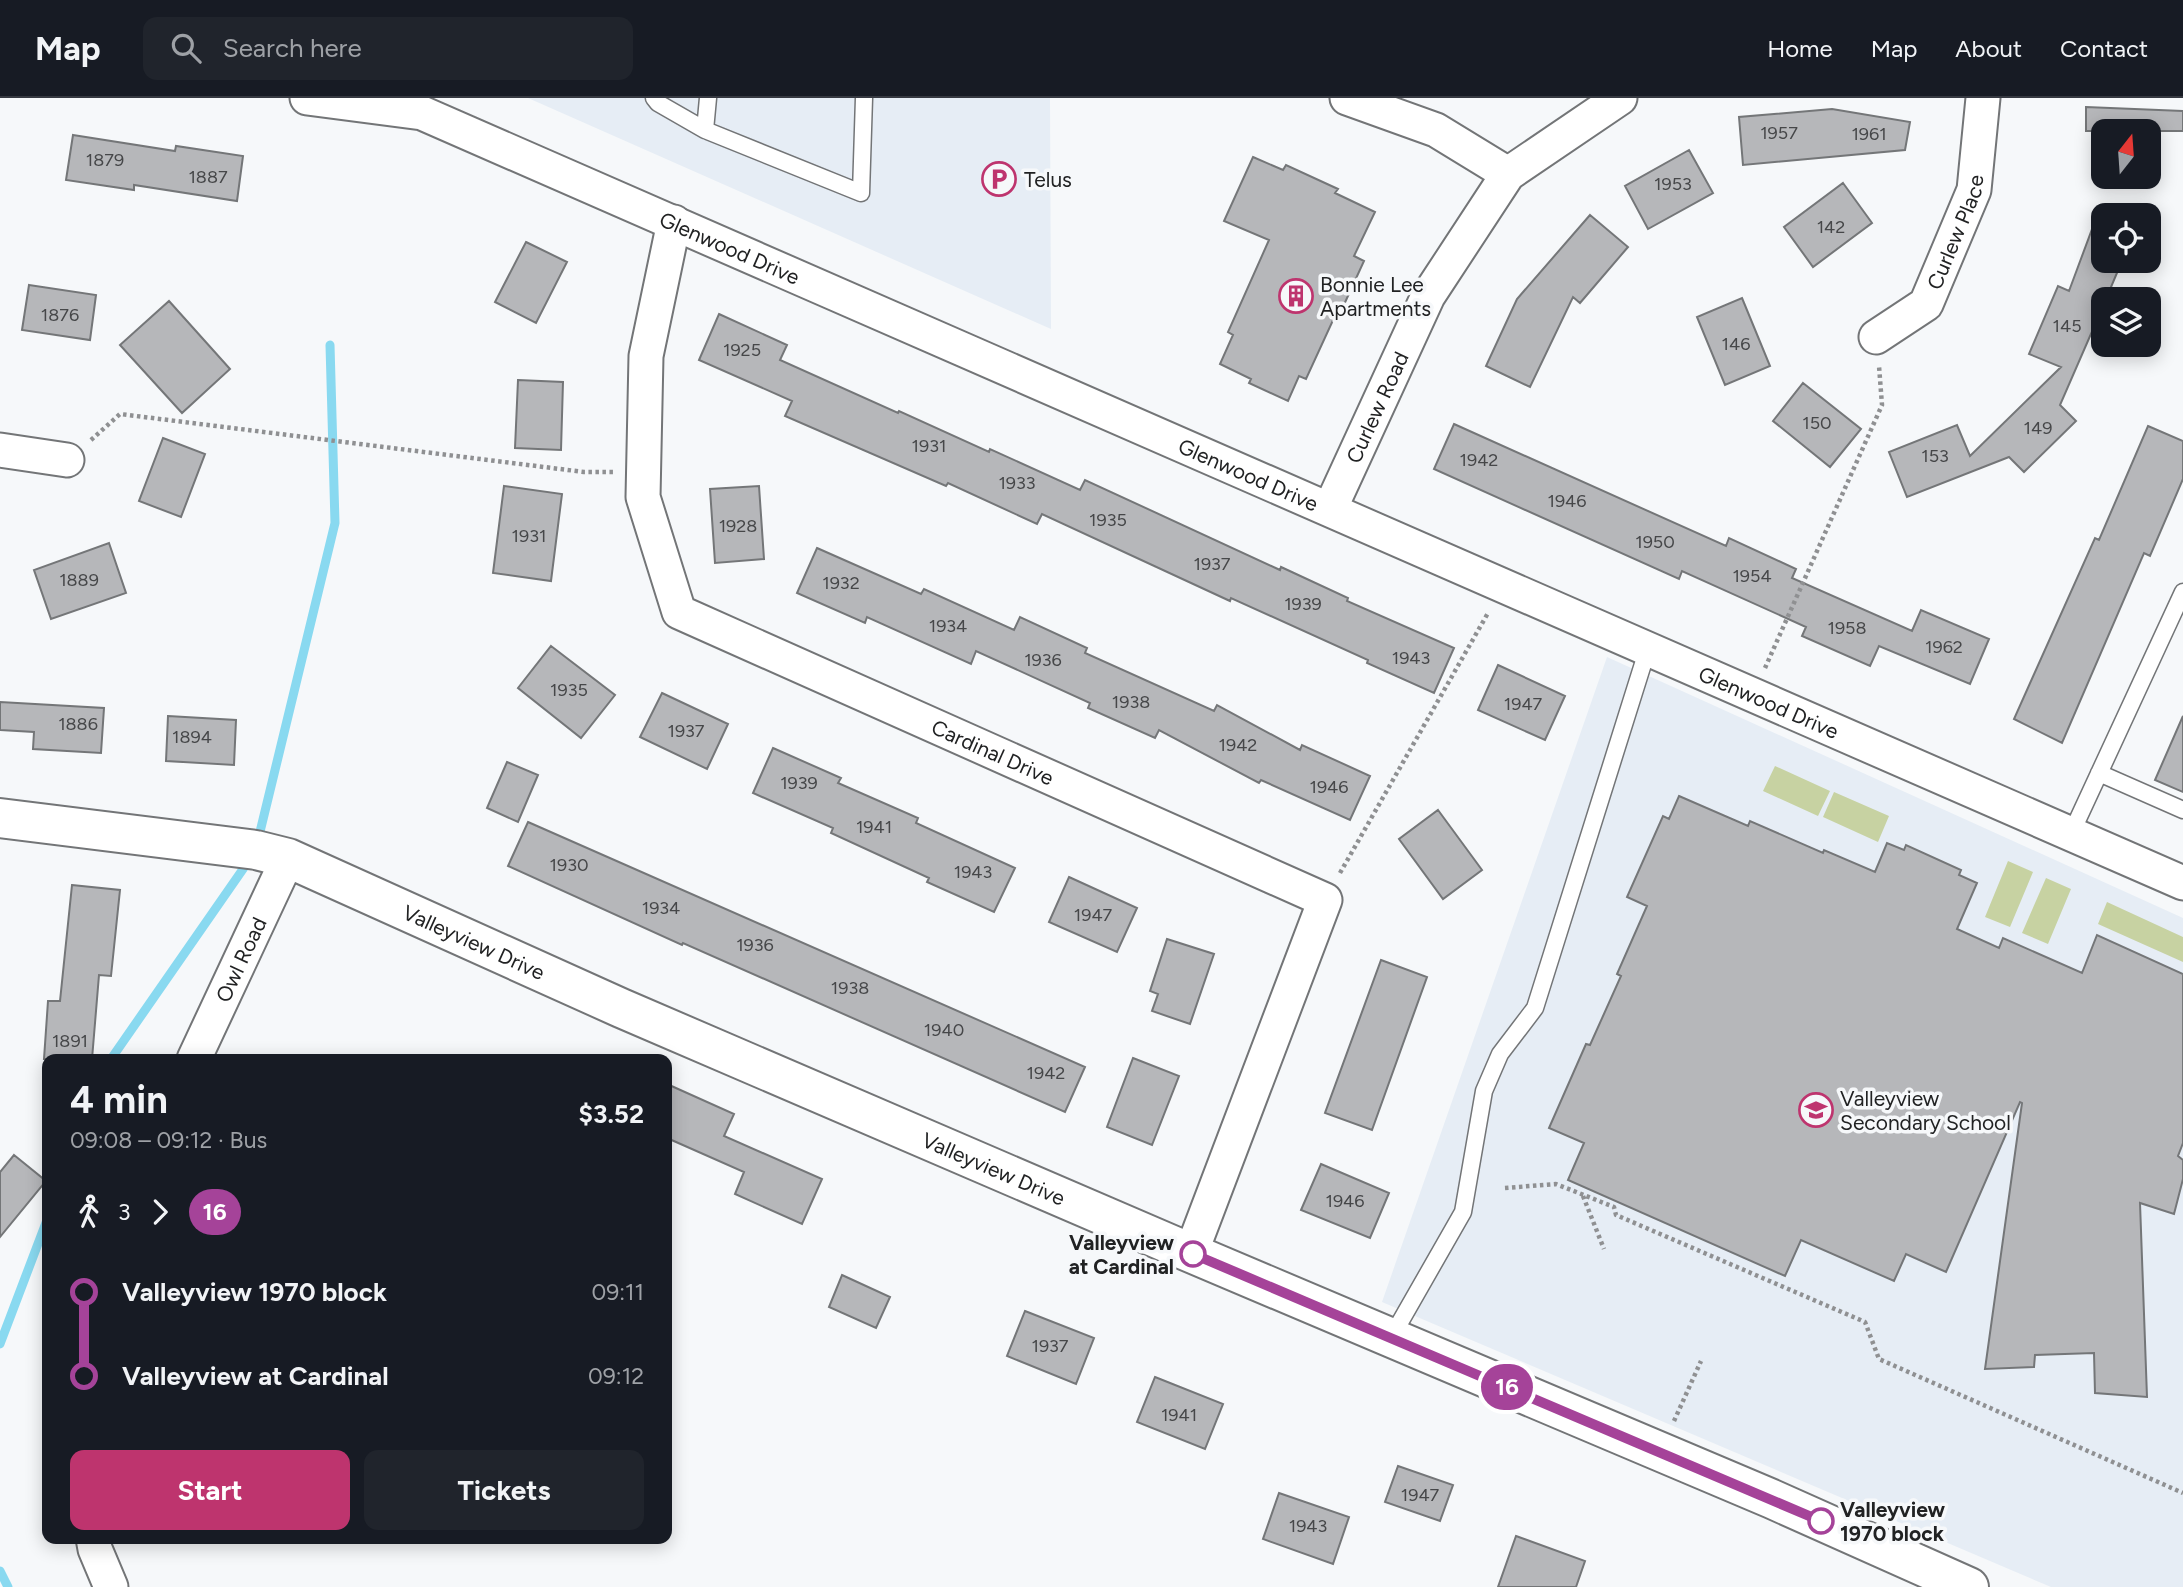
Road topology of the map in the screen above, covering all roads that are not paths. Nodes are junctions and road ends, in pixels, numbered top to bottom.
1 (307, 98) edge
2 (654, 98) edge
3 (708, 98) edge
4 (864, 98) edge
5 (1347, 98) edge
6 (1620, 98) edge
7 (1983, 98) edge
8 (705, 130) junction
9 (1508, 174) junction
10 (674, 222) junction
11 (1877, 337) road end
12 (0, 450) edge
13 (67, 460) road end
14 (1330, 509) junction
15 (2183, 592) edge
16 (1648, 648) junction
17 (2099, 773) junction
18 (2183, 810) edge
19 (1, 822) edge
20 (2071, 834) junction
21 (288, 859) junction
22 (2183, 883) edge
23 (196, 1054) edge
24 (1191, 1253) junction
25 (1391, 1338) junction
26 (94, 1544) edge
27 (111, 1587) edge
28 (1969, 1587) edge

1 - 10 street, Glenwood Drive
2 - 8 lane
3 - 8 lane
4 - 8 lane
5 - 9 street
6 - 9 street, Curlew Road
7 - 11 street, Curlew Place
9 - 14 street, Curlew Road
10 - 14 street, Glenwood Drive
10 - 24 street, Cardinal Drive
12 - 13 street
14 - 16 street, Glenwood Drive
15 - 17 lane
16 - 20 street, Glenwood Drive
16 - 25 lane
17 - 18 lane
17 - 20 lane
19 - 21 street, Valleyview Drive
20 - 22 street, Glenwood Drive
21 - 23 street, Owl Road
21 - 24 street, Valleyview Drive
24 - 25 street, Valleyview Drive
25 - 28 street, Valleyview Drive
26 - 27 street

